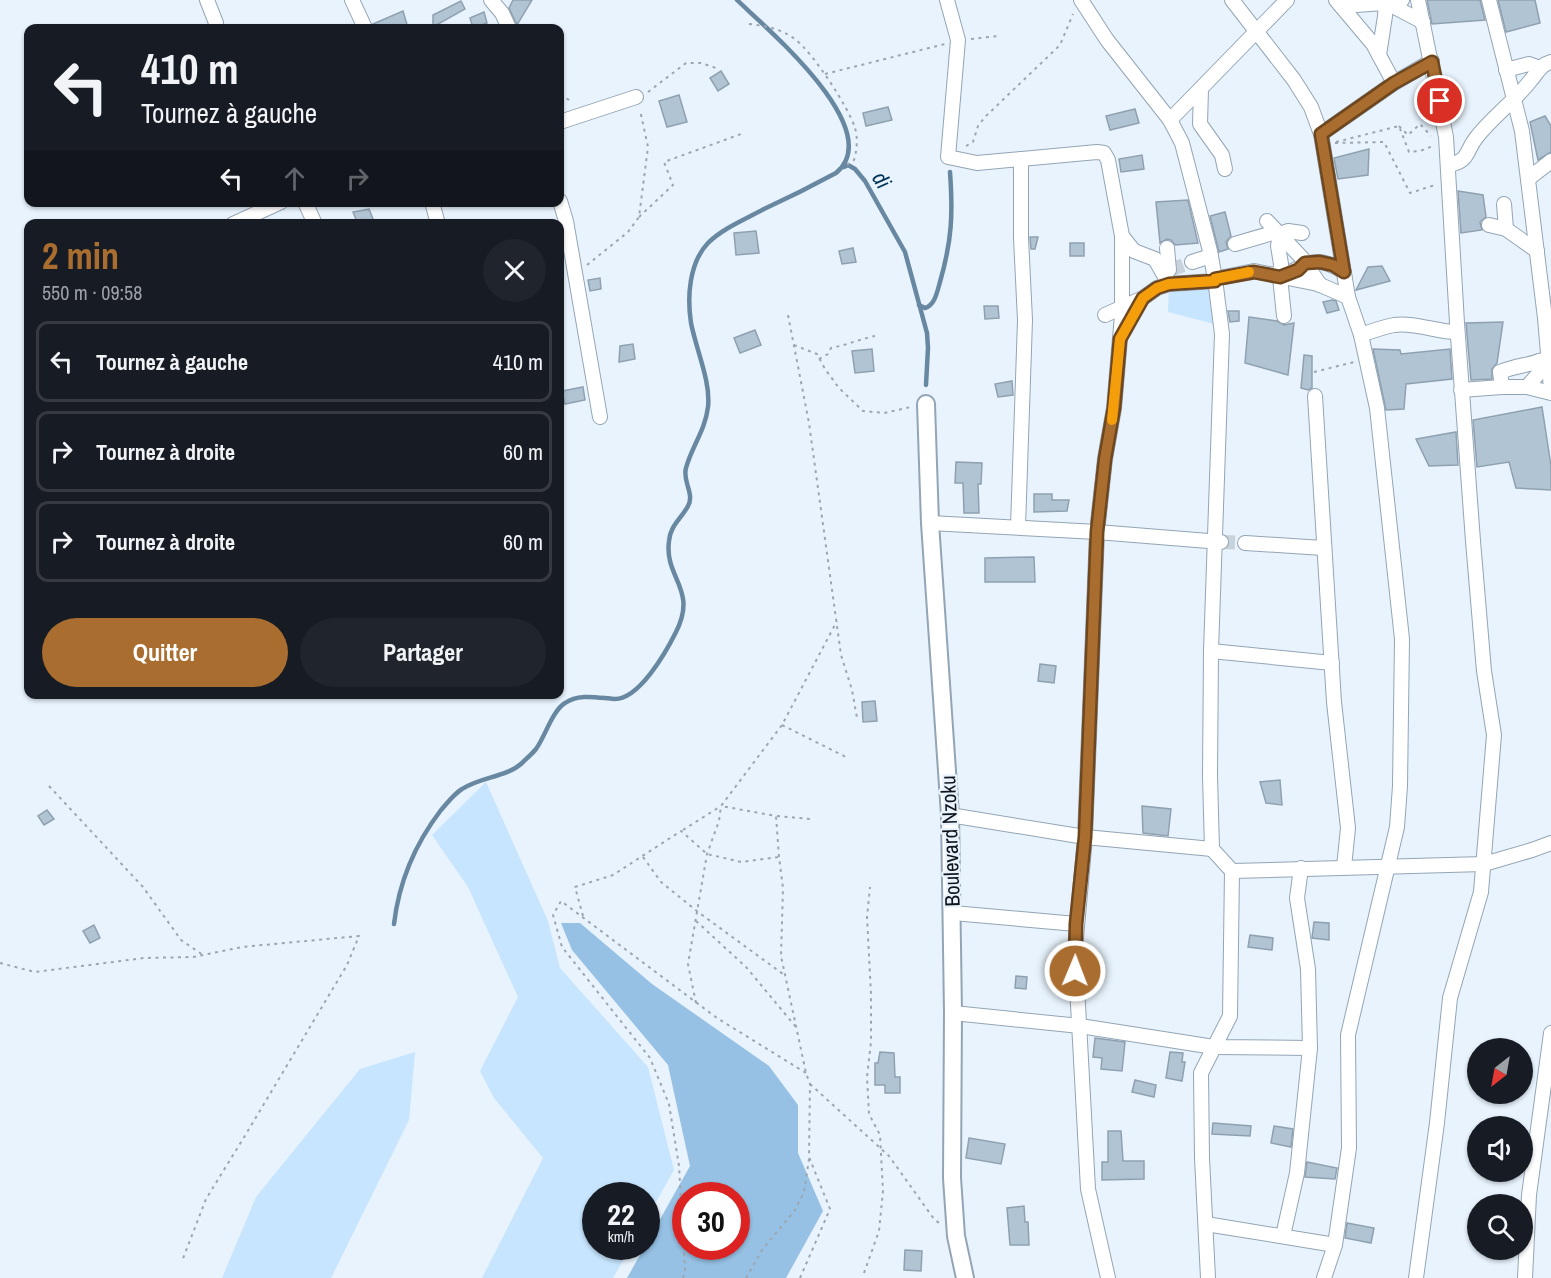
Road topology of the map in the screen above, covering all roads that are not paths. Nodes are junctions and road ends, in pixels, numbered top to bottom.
1 (207, 0) edge
2 (352, 0) edge
3 (491, 0) edge
4 (947, 0) edge
5 (1232, 0) edge
6 (1287, 0) edge
7 (1402, 0) edge
8 (1418, 0) edge
9 (1489, 0) edge
10 (1386, 2) edge
11 (1338, 3) edge
12 (1078, 5) edge
13 (1423, 22) junction
14 (216, 23) dead end
15 (363, 24) edge
16 (507, 24) edge
17 (1257, 32) junction
18 (1379, 55) junction
19 (1432, 62) junction
20 (1545, 65) edge
21 (1506, 70) junction
22 (1394, 83) junction
23 (1201, 89) junction
24 (636, 97) road end
25 (1514, 100) junction
26 (1170, 120) junction
27 (564, 121) edge
28 (1321, 134) junction
29 (1021, 159) junction
30 (1551, 161) edge
31 (1448, 165) junction
32 (1225, 169) dead end
33 (1528, 179) junction
34 (1504, 204) dead end
35 (270, 207) edge
36 (562, 207) edge
37 (244, 219) edge
38 (1489, 225) dead end
39 (1274, 229) junction
40 (1506, 230) junction
41 (1302, 232) dead end
42 (1122, 237) junction
43 (1235, 244) dead end
44 (1167, 248) dead end
45 (1537, 251) junction
46 (1211, 256) junction
47 (1192, 262) tunnel mouth
48 (1305, 263) junction
49 (1344, 272) junction
50 (1168, 274) junction
51 (1280, 277) junction
52 (1215, 280) junction
53 (1320, 285) junction
54 (1348, 297) junction
55 (1143, 298) junction
56 (1122, 308) junction
57 (1105, 315) dead end
58 (1284, 316) dead end
59 (1457, 332) junction
60 (1361, 334) junction
61 (1120, 339) junction
62 (1544, 360) junction
63 (1502, 387) junction
64 (1527, 387) junction
65 (1461, 390) junction
66 (1551, 391) edge
67 (1315, 396) dead end
68 (926, 404) road end
69 (600, 417) dead end
70 (930, 523) junction
71 (1018, 527) junction
72 (1097, 532) junction
73 (1218, 542) junction
74 (1245, 543) tunnel mouth
75 (1323, 548) junction
76 (1211, 651) junction
77 (1332, 663) junction
78 (950, 815) junction
79 (1085, 837) junction
80 (1551, 843) edge
81 (1212, 849) junction
82 (1484, 864) junction
83 (1388, 866) junction
84 (1344, 867) junction
85 (1301, 868) junction
86 (1232, 871) junction
87 (952, 913) junction
88 (1076, 924) junction
89 (953, 1013) junction
90 (1080, 1026) junction
91 (1551, 1033) edge
92 (1215, 1047) junction
93 (1310, 1048) junction
94 (1206, 1224) junction
95 (1282, 1236) junction
96 (1335, 1245) junction
97 (965, 1278) edge
98 (1108, 1278) edge
99 (1208, 1278) edge
100 (1324, 1278) edge
101 (1416, 1278) edge
102 (1525, 1278) edge

1 - 14 street
2 - 15 street
3 - 16 street
4 - 29 street
5 - 17 street
6 - 17 street
7 - 10 street
8 - 13 street
9 - 21 street
10 - 11 street
10 - 13 street
10 - 18 street
11 - 18 street
12 - 26 street
13 - 19 street
17 - 23 street
17 - 28 street
18 - 22 street
19 - 22 street
19 - 31 street
20 - 21 street
20 - 25 street
21 - 25 street
22 - 28 street
23 - 26 street
23 - 32 street
24 - 27 street
25 - 31 street
25 - 33 street
26 - 46 street
28 - 49 street
29 - 42 street
29 - 71 street
30 - 33 street
31 - 59 street
33 - 45 street
34 - 40 street
35 - 37 street
36 - 69 street
38 - 40 street
39 - 41 street
39 - 43 street
39 - 48 street
39 - 51 street
40 - 45 street
42 - 50 street
42 - 56 street
44 - 50 street
45 - 62 street
46 - 47 street
46 - 52 street
48 - 49 street
48 - 51 street
48 - 53 street
49 - 54 street
50 - 52 street
50 - 55 street
51 - 52 street
51 - 53 street
51 - 58 street
52 - 73 street
53 - 54 street
54 - 60 street
55 - 56 street
55 - 61 street
56 - 57 street
56 - 61 street
59 - 60 street
59 - 65 street
60 - 83 street
61 - 72 street
62 - 63 street
62 - 64 street
62 - 66 street
63 - 64 street
63 - 65 street
64 - 66 street
65 - 82 street
67 - 75 street
68 - 70 street, Boulevard Nzoku
70 - 71 street
70 - 78 street, Boulevard Nzoku
71 - 72 street
72 - 73 street
72 - 79 street
73 - 76 street
74 - 75 street
75 - 77 street
76 - 77 street
76 - 81 street
77 - 84 street
78 - 79 street
78 - 87 street, Boulevard Nzoku
79 - 81 street
79 - 88 street
80 - 82 street
81 - 86 street
82 - 83 street
82 - 101 street
83 - 84 street
83 - 96 street
84 - 85 street
85 - 86 street
85 - 93 street
86 - 92 street
87 - 88 street
87 - 89 street, Boulevard Nzoku
88 - 90 street
89 - 90 street
89 - 97 street, Boulevard Nzoku
90 - 92 street
90 - 98 street
91 - 102 street
92 - 93 street
92 - 94 street
93 - 95 street
94 - 95 street
94 - 99 street
95 - 96 street
96 - 100 street

